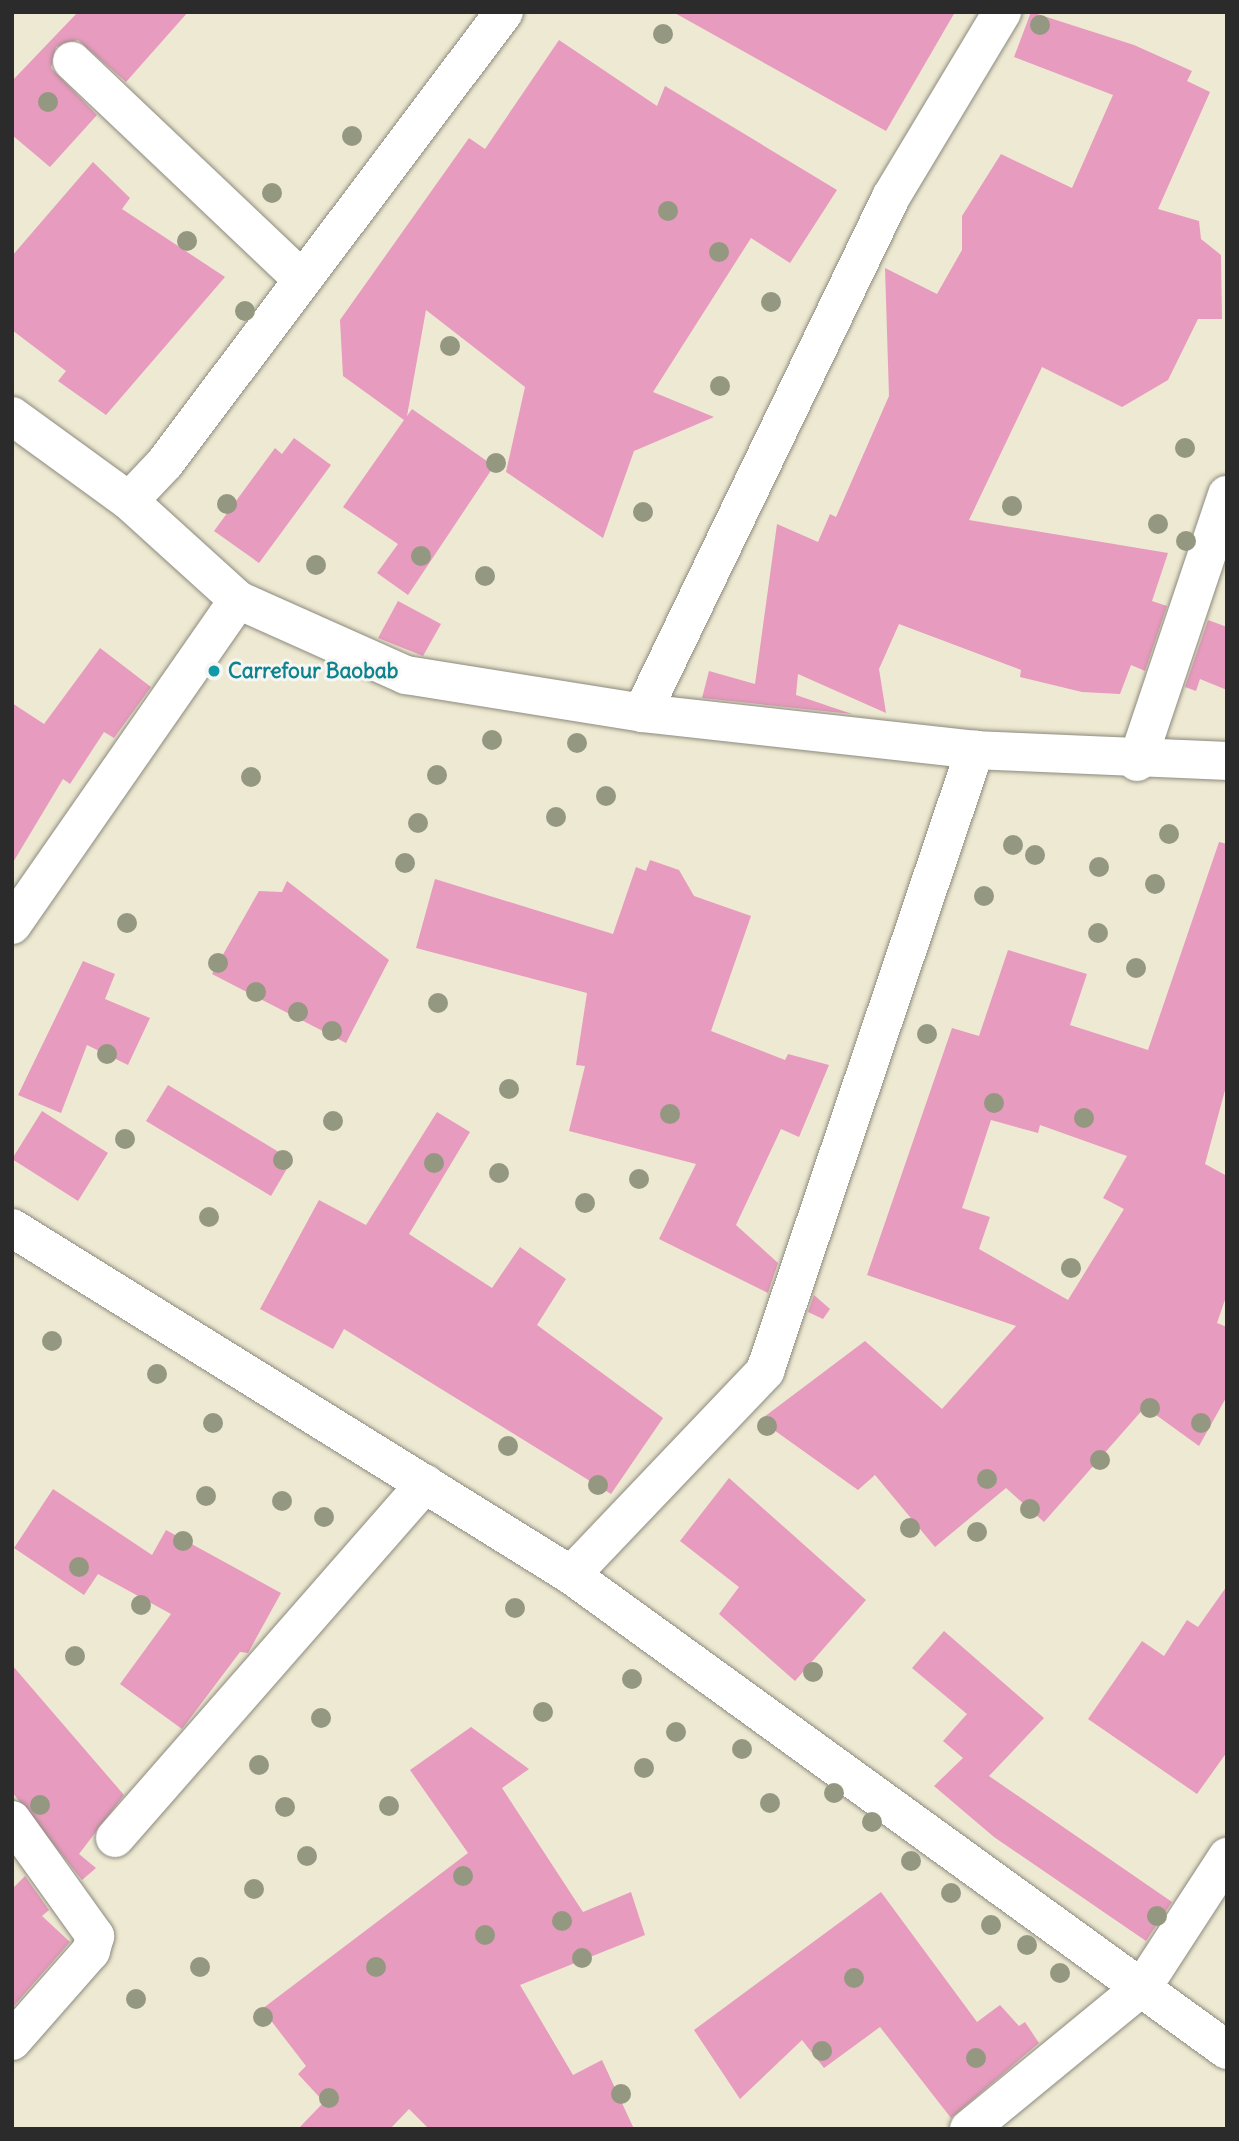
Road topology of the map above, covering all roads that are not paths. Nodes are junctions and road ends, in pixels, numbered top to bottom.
1 (1002, 12) edge
2 (488, 18) edge
3 (72, 61) dead end
4 (302, 279) junction
5 (12, 416) edge
6 (1227, 495) edge
7 (129, 501) junction
8 (238, 600) junction
9 (642, 713) junction
10 (975, 750) junction
11 (1227, 761) edge
12 (1137, 762) junction
13 (12, 925) edge
14 (12, 1228) edge
15 (425, 1484) junction
16 (571, 1575) junction
17 (12, 1820) edge
18 (115, 1838) dead end
19 (1227, 1857) edge
20 (1144, 1985) junction
21 (12, 2042) edge
22 (1227, 2050) edge
23 (969, 2129) edge

1 - 9 street
2 - 4 street
3 - 4 street
4 - 7 street
5 - 7 street
6 - 12 street
7 - 8 street
8 - 9 street
8 - 13 street
9 - 10 street
10 - 12 street
10 - 16 street
11 - 12 street
14 - 15 street
15 - 16 street
15 - 18 street
16 - 20 street
17 - 21 street
19 - 20 street
20 - 22 street
20 - 23 street

